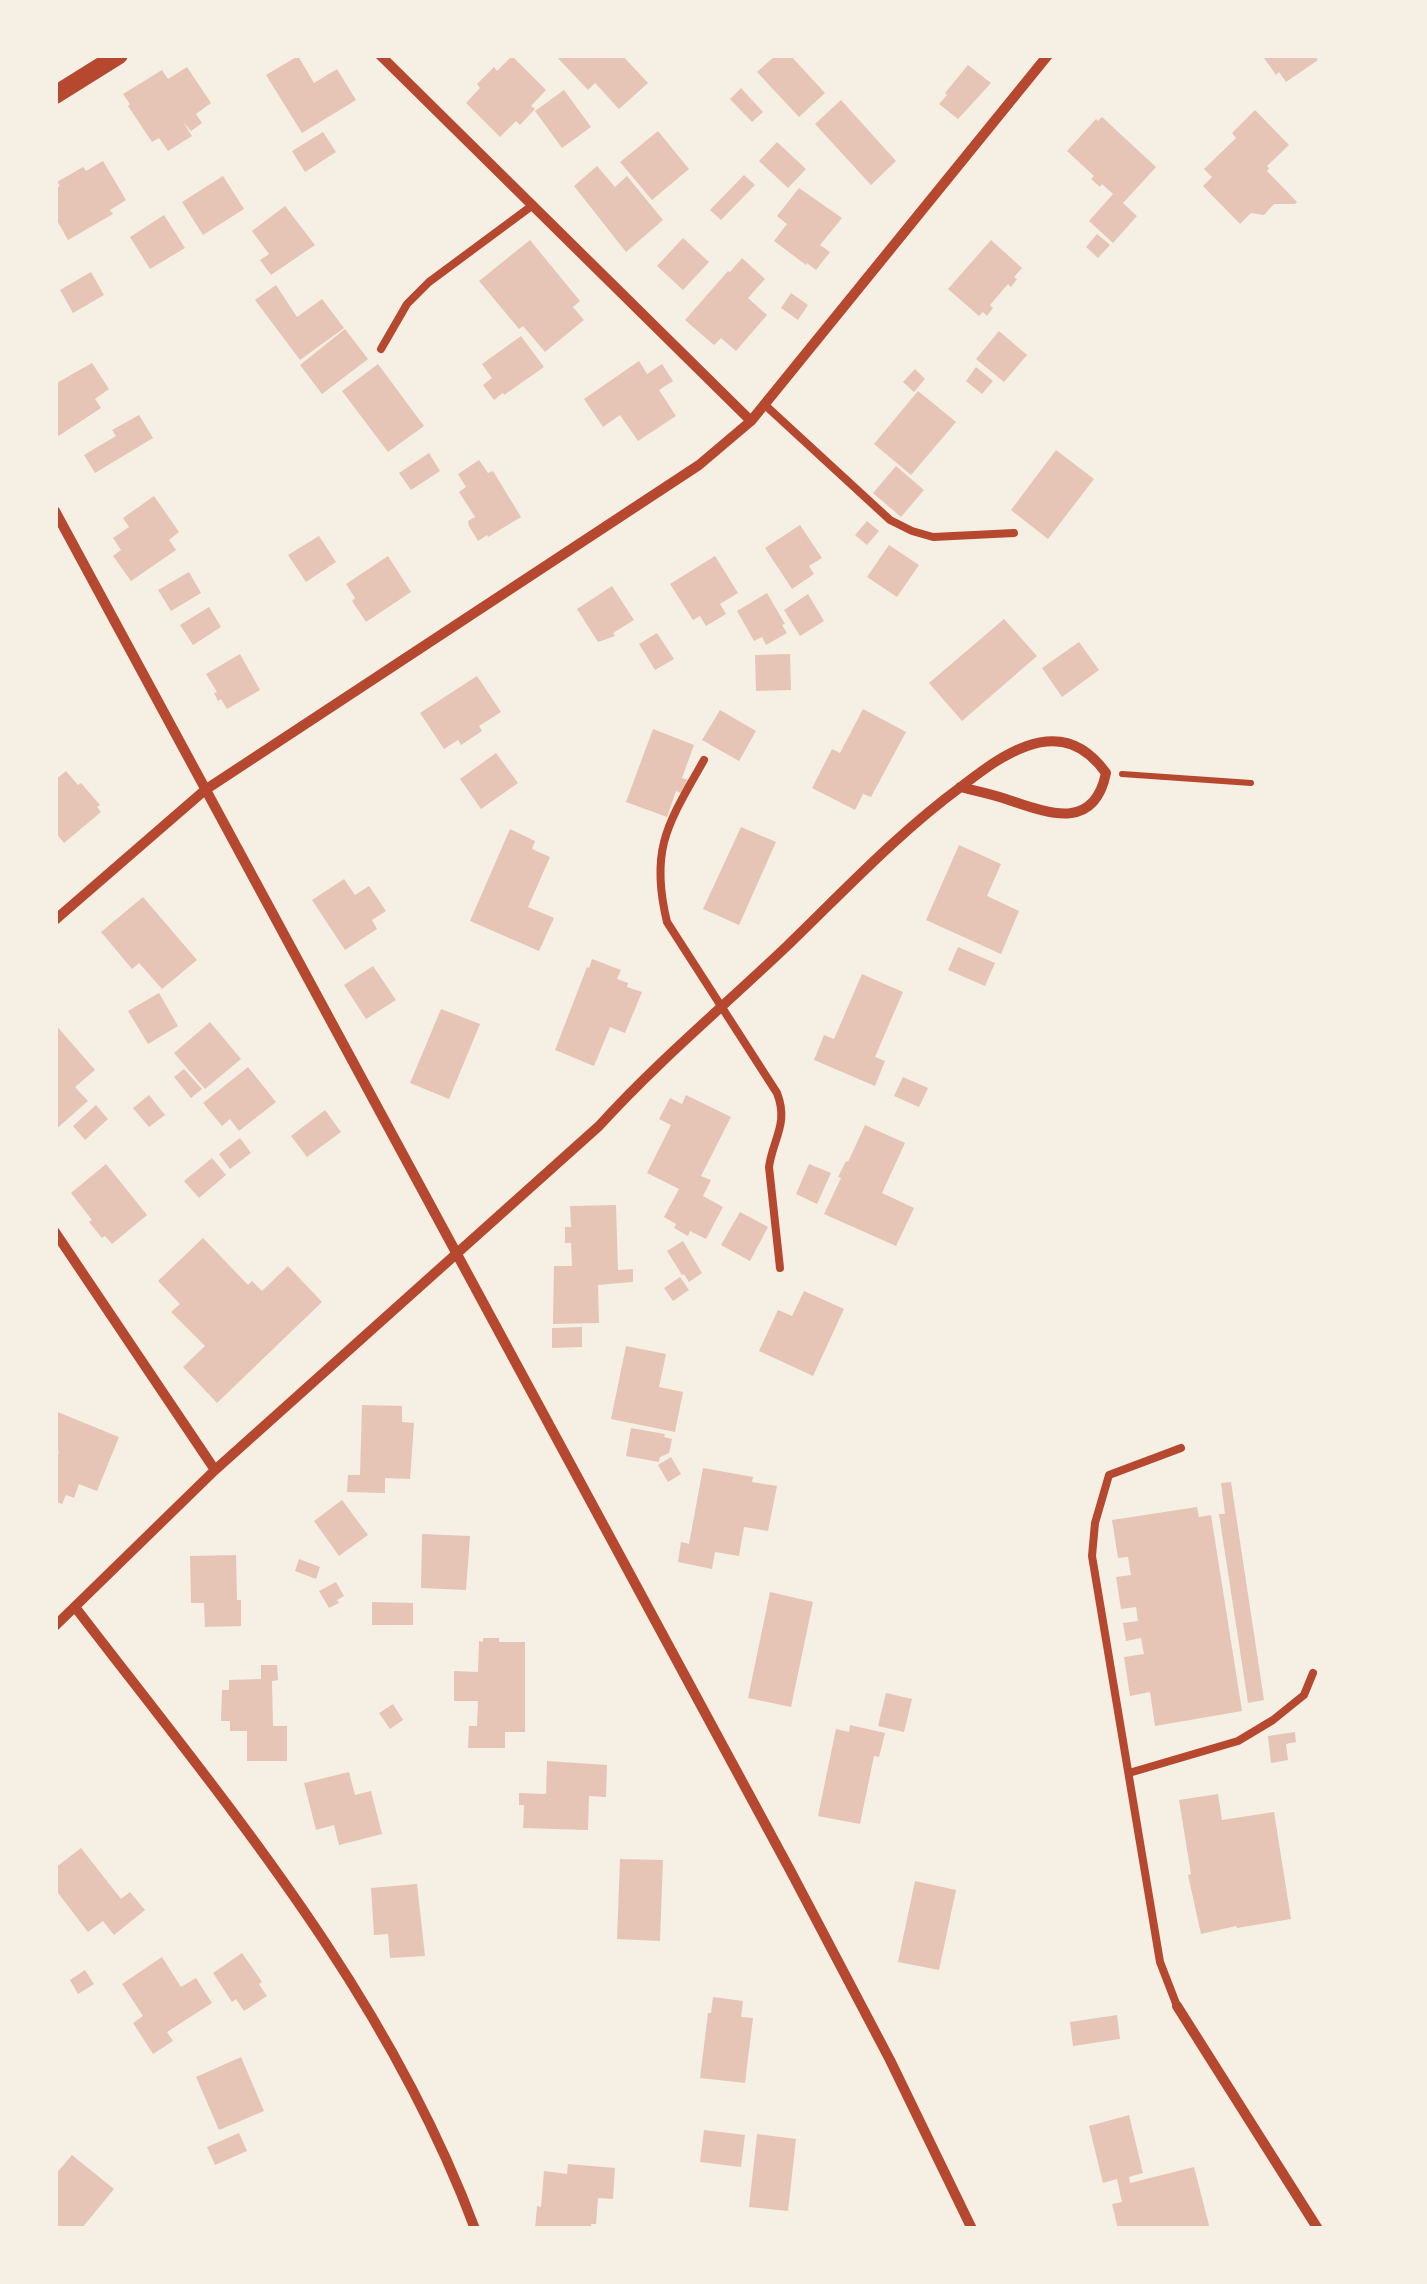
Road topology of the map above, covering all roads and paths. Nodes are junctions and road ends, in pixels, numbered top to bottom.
1 (119, 55) edge
2 (380, 55) edge
3 (1048, 55) edge
4 (55, 96) edge
5 (533, 205) junction
6 (380, 349) dead end
7 (766, 405) junction
8 (751, 421) junction
9 (55, 512) edge
10 (1014, 533) dead end
11 (704, 760) dead end
12 (1106, 773) junction
13 (1252, 784) dead end
14 (960, 787) junction
15 (205, 790) junction
16 (55, 920) edge
17 (722, 1008) junction
18 (55, 1232) edge
19 (454, 1253) junction
20 (780, 1268) dead end
21 (1181, 1448) dead end
22 (215, 1470) junction
23 (76, 1607) junction
24 (55, 1626) edge
25 (1312, 1673) dead end
26 (1130, 1773) junction
27 (1177, 2006) joint
28 (475, 2229) edge
29 (972, 2229) edge
30 (1318, 2229) edge

1 - 4 street
2 - 5 street
3 - 7 street
5 - 6 lane
5 - 8 street
7 - 8 street
7 - 10 lane
8 - 15 street
9 - 15 street
11 - 17 lane
12 - 13 path
12 - 14 street
12 - 14 street
14 - 17 street
15 - 16 street
15 - 19 street
17 - 19 street
17 - 20 lane
18 - 22 street
19 - 22 street
19 - 29 street
21 - 26 lane
22 - 23 street
23 - 24 street
23 - 28 street
25 - 26 lane
26 - 27 lane
27 - 30 street

